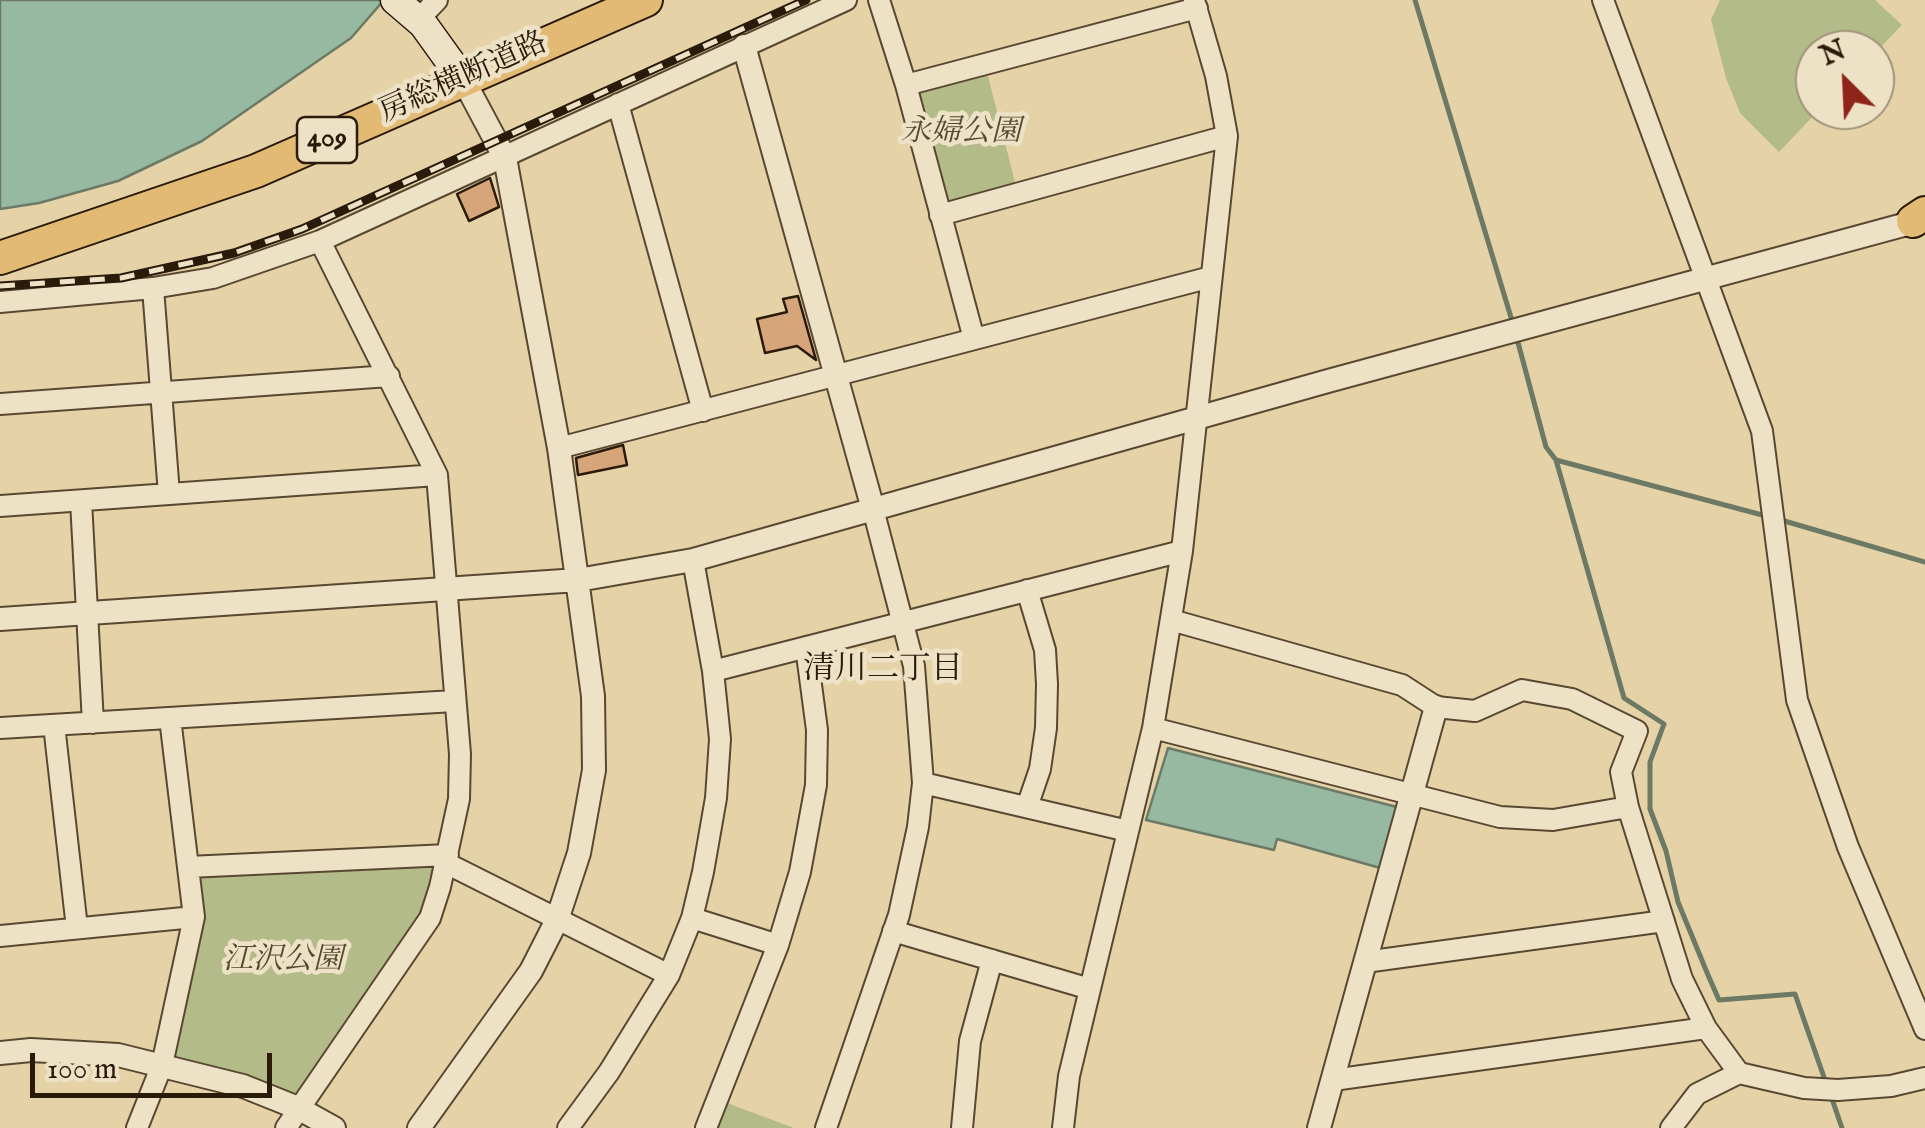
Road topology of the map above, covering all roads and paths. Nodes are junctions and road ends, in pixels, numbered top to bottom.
1 (646, 0) edge
2 (846, 0) edge
3 (879, 0) edge
4 (1603, 0) edge
5 (1196, 4) edge
6 (413, 6) edge
7 (744, 46) junction
8 (464, 81) junction
9 (906, 85) junction
10 (618, 104) junction
11 (1227, 136) junction
12 (505, 158) junction
13 (940, 215) junction
14 (1921, 218) edge
15 (320, 241) junction
16 (0, 258) edge
17 (1211, 277) junction
18 (1704, 277) junction
19 (153, 288) junction
20 (0, 302) edge
21 (974, 339) junction
22 (389, 376) junction
23 (836, 376) junction
24 (162, 392) junction
25 (0, 404) edge
26 (703, 411) junction
27 (1196, 418) junction
28 (560, 448) junction
29 (437, 474) junction
30 (169, 494) junction
31 (81, 500) junction
32 (0, 506) edge
33 (872, 510) junction
34 (1182, 550) junction
35 (693, 560) junction
36 (578, 580) junction
37 (445, 589) junction
38 (1027, 590) junction
39 (87, 614) junction
40 (0, 619) edge
41 (1171, 620) junction
42 (904, 622) junction
43 (806, 647) junction
44 (713, 671) junction
45 (454, 702) junction
46 (1436, 707) junction
47 (170, 718) junction
48 (93, 723) junction
49 (54, 725) junction
50 (0, 728) edge
51 (1153, 728) junction
52 (923, 783) junction
53 (1413, 793) junction
54 (1028, 807) junction
55 (1628, 808) junction
56 (1128, 830) junction
57 (447, 859) junction
58 (188, 867) junction
59 (194, 917) junction
60 (692, 918) junction
61 (557, 920) junction
62 (1664, 920) junction
63 (78, 928) junction
64 (893, 931) junction
65 (0, 936) edge
66 (778, 946) junction
67 (992, 960) junction
68 (1366, 962) junction
69 (668, 975) junction
70 (1090, 989) junction
71 (1706, 1028) junction
72 (1925, 1030) edge
73 (0, 1053) edge
74 (162, 1065) junction
75 (1739, 1073) junction
76 (1925, 1078) edge
77 (1332, 1080) junction
78 (292, 1118) edge
79 (137, 1128) edge
80 (334, 1128) edge
81 (419, 1128) edge
82 (568, 1128) edge
83 (706, 1128) edge
84 (826, 1128) edge
85 (962, 1128) edge
86 (1063, 1128) edge
87 (1319, 1128) edge
88 (1670, 1128) edge

1 - 8 highway, 房総横断道路 / 409
2 - 7 street
3 - 9 street
4 - 18 street
5 - 9 street
5 - 11 street
6 - 8 main road
7 - 10 street
7 - 23 street
8 - 12 street
8 - 16 highway, 房総横断道路 / 409
9 - 13 street
10 - 12 street
10 - 26 street
11 - 13 street
11 - 17 street
12 - 15 street
12 - 28 street
13 - 21 street
14 - 18 street
15 - 19 street
15 - 22 street
17 - 21 street
17 - 27 street
18 - 27 street
18 - 72 street
19 - 20 street
19 - 24 street
21 - 23 street
22 - 24 street
22 - 29 street
23 - 26 street
23 - 33 street
24 - 25 street
24 - 30 street
26 - 28 street
27 - 33 street
27 - 34 street
28 - 36 street
29 - 30 street
29 - 37 street
30 - 31 street
31 - 32 street
31 - 39 street
33 - 35 street
33 - 42 street
34 - 38 street
34 - 41 street
35 - 36 street
35 - 44 street
36 - 37 street
36 - 61 street
37 - 39 street
37 - 45 street
38 - 42 street
38 - 54 street
39 - 40 street
39 - 48 street
41 - 46 street
41 - 51 street
42 - 43 street
42 - 52 street
43 - 44 street
43 - 66 street
44 - 60 street
45 - 47 street
45 - 57 street
46 - 53 street
46 - 55 street
47 - 48 street
47 - 58 street
48 - 49 street
49 - 50 street
49 - 63 street
51 - 53 street
51 - 56 street
52 - 54 street
52 - 64 street
53 - 55 street
53 - 68 street
54 - 56 street
55 - 62 street
56 - 70 street
57 - 58 street
57 - 61 street
57 - 78 street
58 - 59 street
59 - 63 street
59 - 74 street
60 - 66 street
60 - 69 street
61 - 69 street
61 - 81 street
62 - 68 street
62 - 71 street
63 - 65 street
64 - 67 street
64 - 84 street
66 - 83 street
67 - 70 street
67 - 85 street
68 - 77 street
69 - 82 street
70 - 86 street
71 - 75 street
71 - 77 street
73 - 74 street
74 - 78 street
74 - 79 street
75 - 76 street
75 - 88 street
77 - 87 street
78 - 80 street

